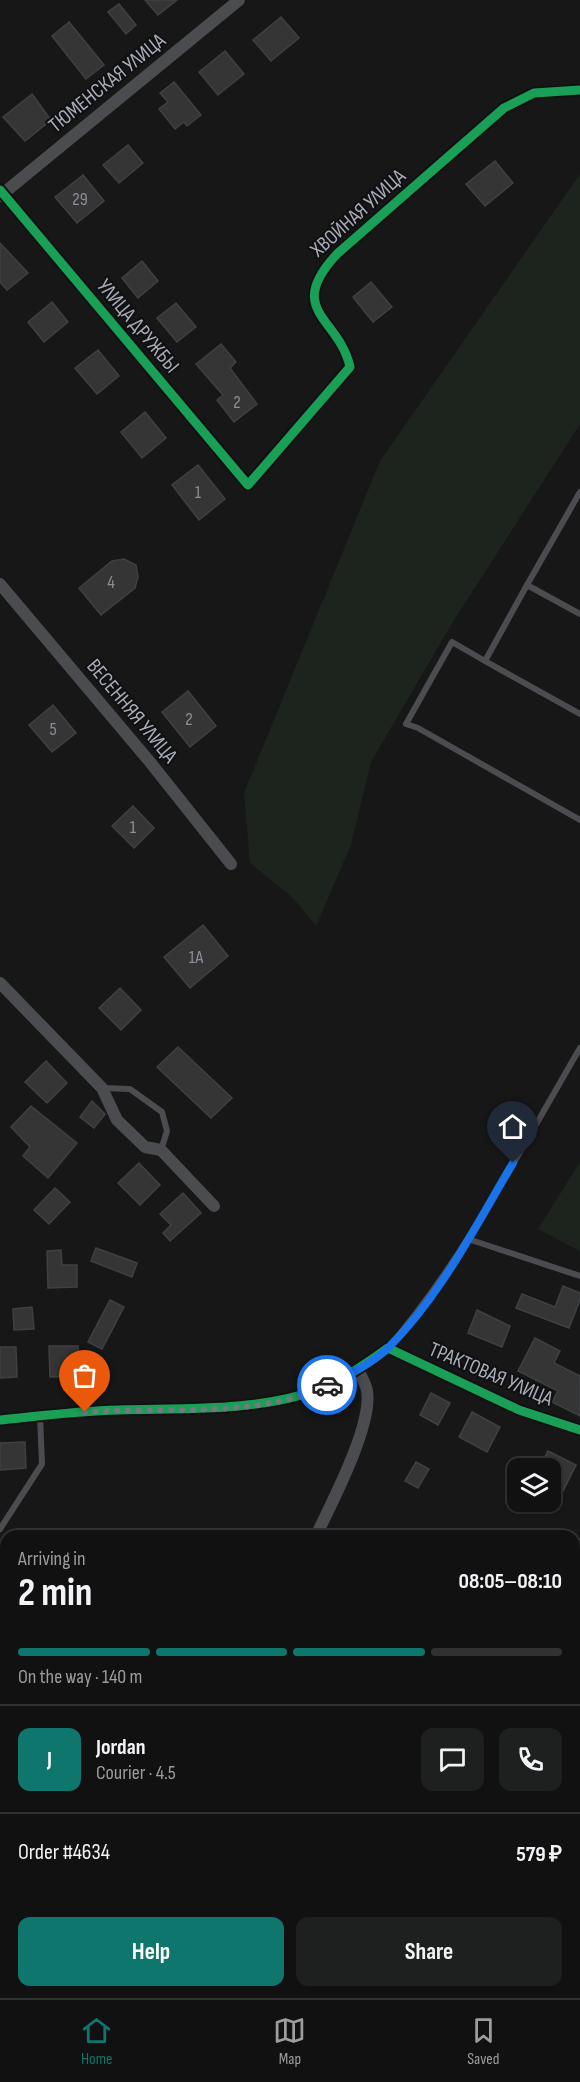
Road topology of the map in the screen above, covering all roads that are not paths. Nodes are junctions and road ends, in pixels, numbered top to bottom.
1 (238, 0) edge
2 (580, 90) edge
3 (1, 193) edge
4 (248, 485) joint
5 (580, 492) edge
6 (0, 584) edge
7 (527, 585) junction
8 (580, 614) edge
9 (485, 661) junction
10 (580, 714) edge
11 (580, 820) edge
12 (231, 864) dead end
13 (0, 983) edge
14 (6, 997) edge
15 (580, 1048) edge
16 (102, 1088) junction
17 (161, 1150) junction
18 (214, 1206) dead end
19 (468, 1239) junction
20 (580, 1276) edge
21 (388, 1348) junction
22 (358, 1370) junction
23 (40, 1416) junction
24 (0, 1420) edge
25 (580, 1430) edge
26 (0, 1529) edge
27 (319, 1530) edge

1 - 3 street, ТЮМЕНСКАЯ УЛИЦА
2 - 4 street, ХВОЙНАЯ УЛИЦА
3 - 4 street, УЛИЦА ДРУЖБЫ
5 - 7 lane
6 - 12 street, ВЕСЕННЯЯ УЛИЦА
7 - 8 lane
7 - 9 lane
9 - 10 lane
9 - 11 lane
13 - 14 street
14 - 16 street
15 - 19 lane
16 - 17 street
16 - 17 lane
17 - 18 street
19 - 20 lane
19 - 21 lane
21 - 22 street
21 - 25 street, ТРАКТОВАЯ УЛИЦА
22 - 23 street
22 - 27 street
23 - 24 street
23 - 26 lane

